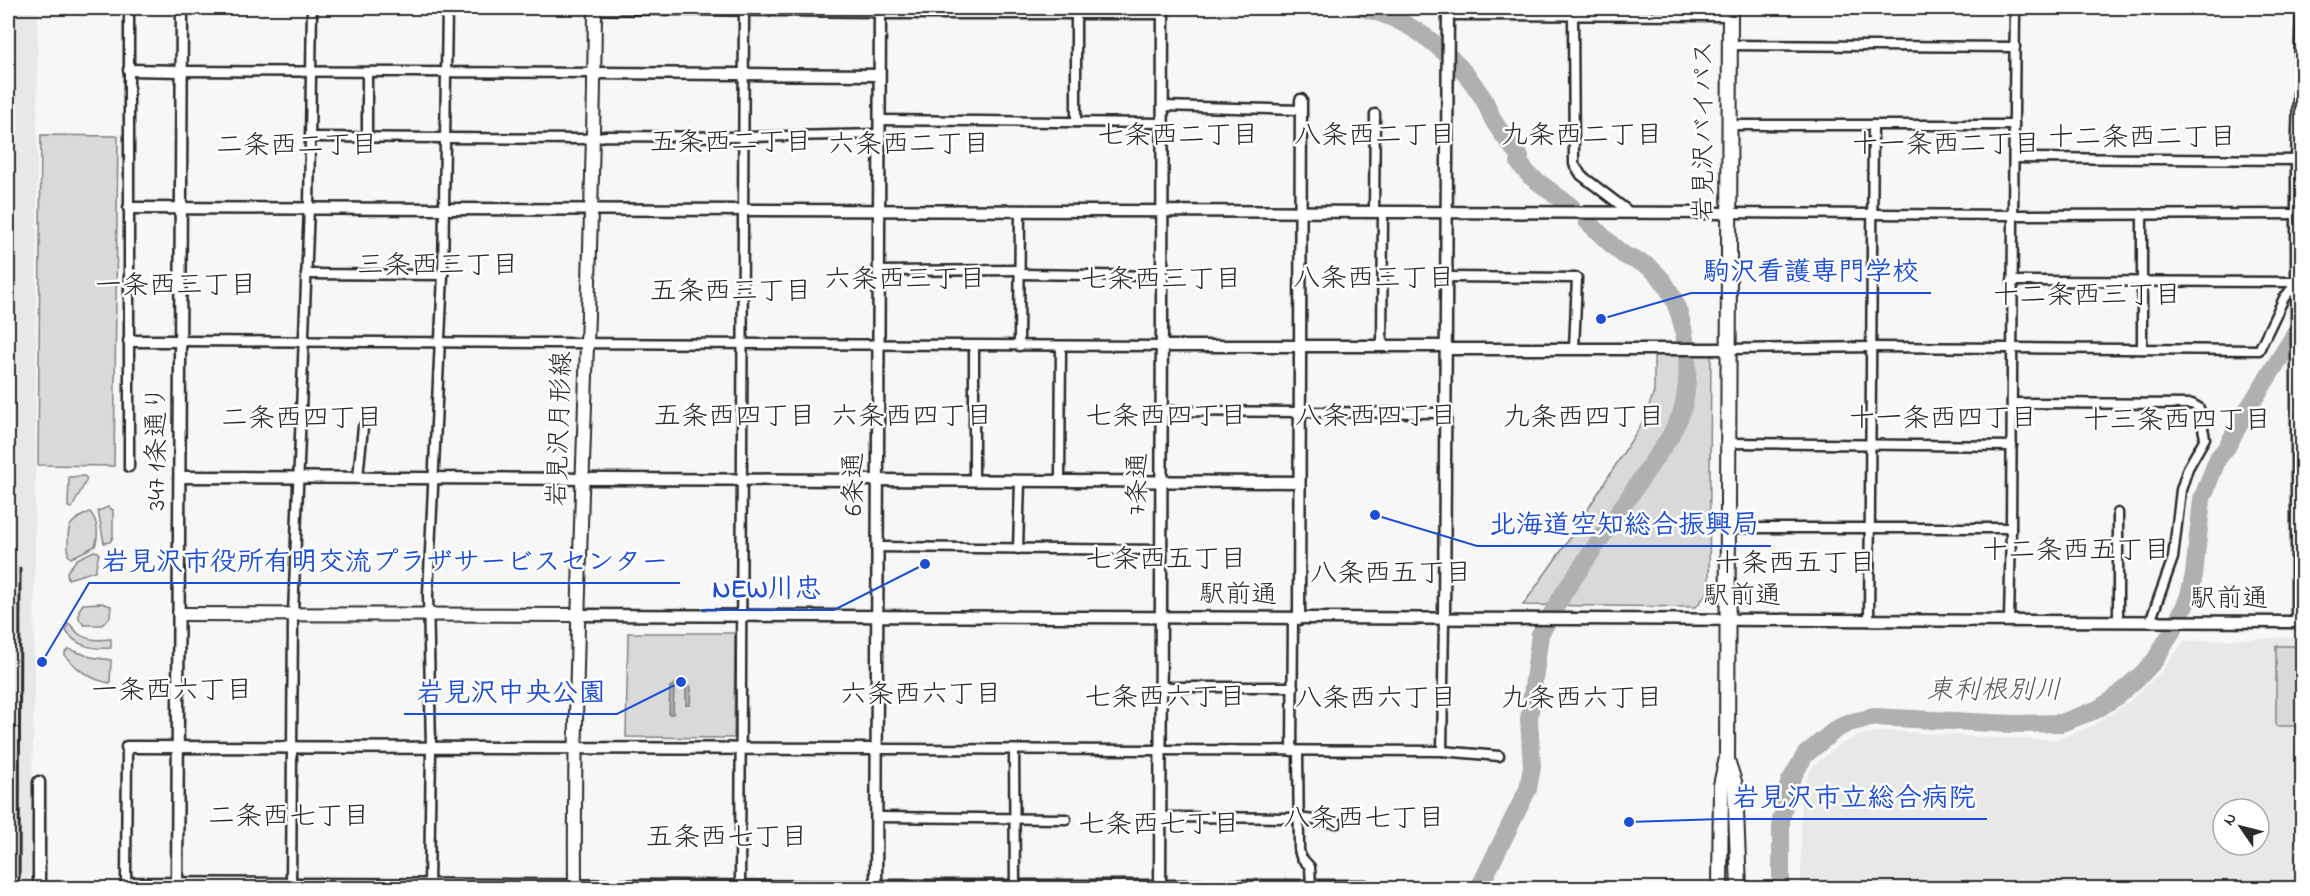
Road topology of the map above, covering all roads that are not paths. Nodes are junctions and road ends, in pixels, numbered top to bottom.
1 (129, 8) edge
2 (182, 8) edge
3 (312, 8) edge
4 (447, 8) edge
5 (595, 8) edge
6 (2015, 8) edge
7 (2302, 8) edge
8 (744, 9) edge
9 (880, 10) edge
10 (1029, 11) edge
11 (1163, 11) edge
12 (1448, 11) edge
13 (1730, 12) edge
14 (1076, 14) junction
15 (1573, 16) junction
16 (2301, 37) edge
17 (1730, 45) junction
18 (2015, 47) junction
19 (129, 70) junction
20 (182, 71) junction
21 (311, 73) junction
22 (367, 73) junction
23 (445, 73) junction
24 (595, 73) junction
25 (744, 74) junction
26 (879, 75) junction
27 (1301, 105) joint
28 (1163, 106) junction
29 (1375, 114) dead end
30 (879, 120) junction
31 (1076, 122) junction
32 (1162, 123) junction
33 (1730, 125) junction
34 (1873, 125) junction
35 (2014, 125) junction
36 (879, 134) junction
37 (310, 137) junction
38 (595, 137) junction
39 (743, 137) junction
40 (367, 138) junction
41 (445, 138) junction
42 (2014, 158) junction
43 (2297, 160) junction
44 (129, 207) junction
45 (182, 207) junction
46 (309, 207) junction
47 (444, 208) junction
48 (593, 209) junction
49 (744, 209) junction
50 (879, 210) junction
51 (1162, 210) junction
52 (1020, 211) junction
53 (1628, 211) junction
54 (1300, 212) junction
55 (1379, 212) junction
56 (1446, 212) junction
57 (1729, 213) junction
58 (2142, 214) junction
59 (2297, 214) junction
60 (1872, 215) junction
61 (2013, 215) junction
62 (878, 271) junction
63 (1020, 272) junction
64 (306, 274) junction
65 (443, 275) junction
66 (1162, 276) junction
67 (1446, 278) junction
68 (2012, 281) junction
69 (2142, 282) junction
70 (2297, 282) junction
71 (129, 341) junction
72 (181, 341) junction
73 (303, 343) junction
74 (440, 343) junction
75 (587, 343) junction
76 (743, 344) junction
77 (878, 345) junction
78 (974, 346) junction
79 (1019, 346) junction
80 (1060, 346) junction
81 (1162, 346) junction
82 (1299, 346) junction
83 (1382, 346) junction
84 (1447, 347) junction
85 (1872, 347) junction
86 (1574, 349) junction
87 (1730, 349) junction
88 (2013, 349) junction
89 (2142, 349) junction
90 (2012, 403) junction
91 (1162, 411) junction
92 (1299, 411) junction
93 (1446, 413) junction
94 (363, 428) dead end
95 (1728, 443) junction
96 (1871, 445) junction
97 (2012, 446) junction
98 (129, 467) dead end
99 (180, 477) junction
100 (358, 477) junction
101 (434, 477) junction
102 (298, 478) junction
103 (582, 478) junction
104 (742, 479) junction
105 (878, 480) junction
106 (974, 480) junction
107 (1060, 480) junction
108 (1020, 481) junction
109 (1162, 481) junction
110 (1299, 482) junction
111 (2118, 513) dead end
112 (1728, 528) junction
113 (1871, 528) junction
114 (2011, 528) junction
115 (877, 547) junction
116 (1018, 549) junction
117 (1161, 550) junction
118 (179, 614) junction
119 (293, 615) junction
120 (430, 615) junction
121 (577, 615) junction
122 (742, 617) junction
123 (876, 618) junction
124 (1160, 618) junction
125 (1727, 618) junction
126 (1296, 619) junction
127 (1444, 620) junction
128 (1869, 621) junction
129 (2009, 621) junction
130 (2118, 622) junction
131 (2153, 622) junction
132 (2300, 622) edge
133 (1161, 687) junction
134 (1293, 687) junction
135 (127, 747) joint
136 (179, 747) junction
137 (292, 748) junction
138 (431, 748) junction
139 (576, 749) junction
140 (740, 749) junction
141 (877, 749) junction
142 (1014, 750) junction
143 (1160, 750) junction
144 (1295, 751) junction
145 (1443, 751) junction
146 (1499, 756) dead end
147 (1726, 758) junction
148 (39, 782) dead end
149 (877, 817) junction
150 (1015, 817) junction
151 (1160, 817) junction
152 (1298, 818) junction
153 (1066, 819) dead end
154 (1337, 823) dead end
155 (291, 885) edge
156 (177, 886) edge
157 (429, 886) edge
158 (575, 886) edge
159 (740, 886) edge
160 (1015, 886) junction
161 (1311, 886) junction
162 (876, 887) edge
163 (1110, 887) edge
164 (1160, 887) edge
165 (1365, 887) edge
166 (39, 888) edge
167 (1720, 888) edge
168 (1739, 888) edge

1 - 19 street
2 - 20 street, 347 1条通り
3 - 21 street
4 - 23 street
5 - 8 street
5 - 24 main road, 岩見沢月形線
6 - 18 street
7 - 16 street
8 - 9 street
8 - 25 street
9 - 10 street
9 - 26 street, 6条通
10 - 14 street
11 - 14 street
11 - 28 street, 7条通
12 - 15 street
12 - 56 street
13 - 15 street
13 - 17 highway, 岩見沢バイパス
14 - 31 street
15 - 53 street
16 - 43 street
17 - 18 street
17 - 33 highway, 岩見沢バイパス
18 - 35 street
19 - 20 street
19 - 44 street
20 - 21 street
20 - 45 street, 347 1条通り
21 - 22 street
21 - 37 street
22 - 23 street
22 - 40 street
23 - 24 street
23 - 41 street
24 - 25 street
24 - 38 main road, 岩見沢月形線
25 - 26 street
25 - 39 street
26 - 30 street, 6条通
27 - 28 street
27 - 54 street
28 - 32 street, 7条通
29 - 55 street
30 - 31 street
30 - 36 street, 6条通
31 - 32 street
32 - 51 street, 7条通
33 - 34 street
33 - 57 highway, 岩見沢バイパス
34 - 35 street
34 - 60 street
35 - 42 street
36 - 39 street
36 - 50 street, 6条通
37 - 40 street
37 - 46 street
38 - 39 street
38 - 41 street
38 - 48 main road, 岩見沢月形線
39 - 49 street
40 - 41 street
41 - 47 street
42 - 43 street
42 - 61 street
43 - 59 street
44 - 45 street
44 - 71 street
45 - 46 street
45 - 72 street, 347 1条通り
46 - 47 street
46 - 64 street
47 - 48 street
47 - 65 street
48 - 49 street
48 - 75 main road, 岩見沢月形線
49 - 50 street
49 - 76 street
50 - 52 street
50 - 62 street, 6条通
51 - 52 street
51 - 54 street
51 - 66 street, 7条通
52 - 63 street
53 - 56 street
53 - 57 street
54 - 55 street
54 - 82 street
55 - 56 street
55 - 83 street
56 - 67 street
57 - 60 street
57 - 87 highway, 岩見沢バイパス
58 - 59 street
58 - 61 street
58 - 69 street
59 - 70 street
60 - 61 street
60 - 85 street
61 - 68 street
62 - 63 street
62 - 77 street, 6条通
63 - 66 street
63 - 79 street
64 - 65 street
64 - 73 street
65 - 74 street
66 - 81 street, 7条通
67 - 84 street
67 - 86 street
68 - 69 street
68 - 88 street
69 - 70 street
69 - 89 street
70 - 89 street
70 - 132 street
71 - 72 street
71 - 98 street
72 - 73 street
72 - 99 street, 347 1条通り
73 - 74 street
73 - 102 street
74 - 75 street
74 - 101 street
75 - 76 street
75 - 103 main road, 岩見沢月形線
76 - 77 street
76 - 104 street
77 - 78 street
77 - 105 street, 6条通
78 - 79 street
78 - 106 street
79 - 80 street
80 - 81 street
80 - 107 street
81 - 82 street
81 - 91 street, 7条通
82 - 83 street
82 - 92 street
83 - 84 street
84 - 86 street
84 - 93 street
85 - 87 street
85 - 88 street
85 - 96 street
86 - 87 street
87 - 95 highway, 岩見沢バイパス
88 - 89 street
88 - 90 street
90 - 97 street
90 - 131 street
91 - 92 street
91 - 109 street, 7条通
92 - 93 street
92 - 110 street
93 - 127 street
94 - 100 street
95 - 96 street
95 - 112 highway, 岩見沢バイパス
96 - 97 street
96 - 113 street
97 - 114 street
99 - 102 street
99 - 118 street, 347 1条通り
100 - 101 street
100 - 102 street
101 - 103 street
101 - 120 street
102 - 119 street
103 - 104 street
103 - 121 main road, 岩見沢月形線
104 - 105 street
104 - 122 street
105 - 106 street
105 - 115 street, 6条通
106 - 108 street
107 - 108 street
107 - 109 street
108 - 116 street
109 - 110 street
109 - 117 street, 7条通
110 - 126 street
111 - 130 street
112 - 113 street
112 - 125 highway, 岩見沢バイパス
113 - 114 street
113 - 128 street
114 - 129 street
115 - 116 street
115 - 123 street, 6条通
116 - 117 street
117 - 124 street, 7条通
118 - 119 main road
118 - 136 street, 347 1条通り
119 - 120 main road
119 - 137 street
120 - 121 main road
120 - 138 street
121 - 122 street, 駅前通
121 - 139 main road, 岩見沢月形線
122 - 123 street, 駅前通
122 - 140 street
123 - 124 street, 駅前通
123 - 141 street, 6条通
124 - 126 street, 駅前通
124 - 133 street, 7条通
125 - 127 street, 駅前通
125 - 128 street, 駅前通
125 - 147 highway, 岩見沢バイパス
126 - 127 street, 駅前通
126 - 134 street
127 - 145 street
128 - 129 street, 駅前通
129 - 130 street, 駅前通
130 - 131 street, 駅前通
131 - 132 street, 駅前通
133 - 134 street
133 - 143 street, 7条通
134 - 144 street
135 - 136 street
135 - 156 street
136 - 137 street
136 - 156 street, 347 1条通り
137 - 138 street
137 - 155 street
138 - 139 street
138 - 157 street
139 - 140 street
139 - 158 main road, 岩見沢月形線
140 - 141 street
140 - 159 street
141 - 142 street
141 - 149 street, 6条通
142 - 143 street
142 - 150 street
143 - 144 street
143 - 151 street, 7条通
144 - 145 street
144 - 152 street
145 - 146 street
147 - 167 highway, 岩見沢バイパス
147 - 168 highway, 岩見沢バイパス
148 - 166 street
149 - 150 street
149 - 162 street, 6条通
150 - 153 street
150 - 160 street
151 - 152 street
151 - 164 street, 7条通
152 - 154 street
152 - 161 street
155 - 156 street
155 - 157 street
157 - 158 street
158 - 159 street
159 - 162 street
160 - 162 street
160 - 163 street
161 - 164 street
161 - 165 street
163 - 164 street

